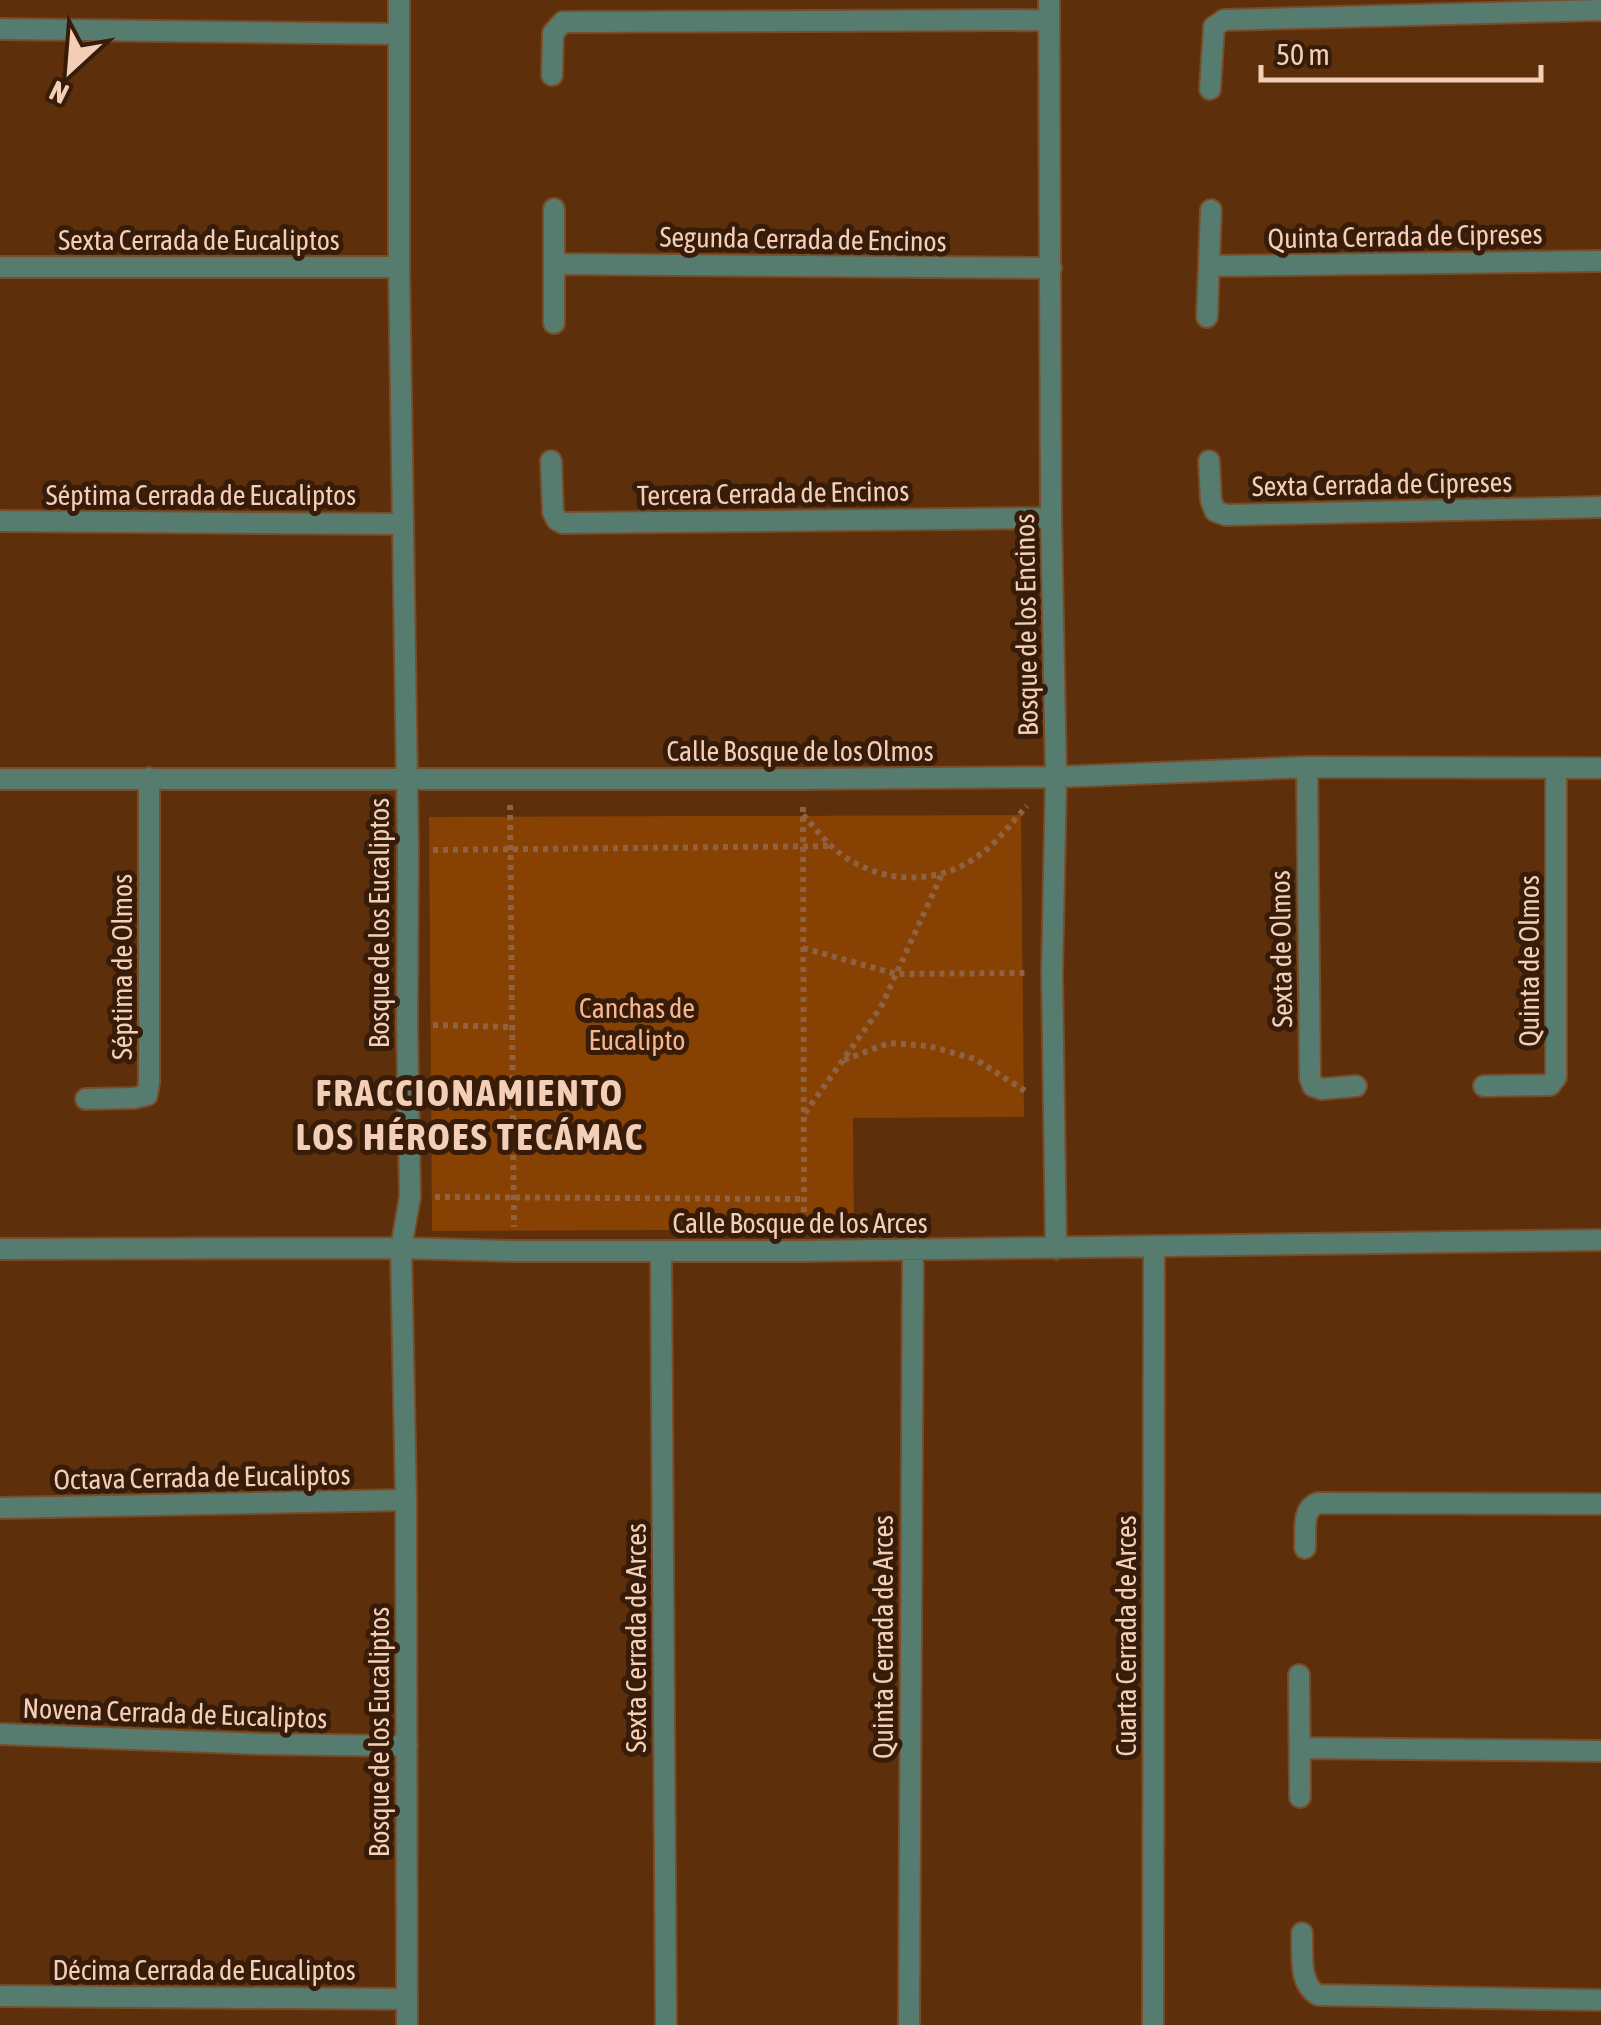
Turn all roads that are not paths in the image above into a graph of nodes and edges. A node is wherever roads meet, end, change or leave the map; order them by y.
1 (398, 0) edge
2 (1048, 10) edge
3 (1601, 10) edge
4 (0, 29) edge
5 (399, 34) junction
6 (552, 75) dead end
7 (1210, 89) dead end
8 (554, 209) dead end
9 (1210, 210) dead end
10 (1601, 261) edge
11 (554, 264) junction
12 (1209, 266) junction
13 (0, 267) edge
14 (398, 267) junction
15 (1051, 268) junction
16 (1208, 317) dead end
17 (554, 323) dead end
18 (552, 461) dead end
19 (1209, 461) dead end
20 (1601, 508) edge
21 (1051, 518) junction
22 (0, 521) edge
23 (402, 524) junction
24 (1306, 768) junction
25 (1556, 768) junction
26 (1601, 768) edge
27 (406, 777) junction
28 (1056, 777) junction
29 (149, 778) junction
30 (0, 779) edge
31 (1356, 1086) dead end
32 (1484, 1086) dead end
33 (86, 1099) dead end
34 (1601, 1240) edge
35 (1154, 1246) junction
36 (401, 1248) junction
37 (0, 1249) edge
38 (1056, 1249) junction
39 (914, 1250) junction
40 (661, 1252) junction
41 (406, 1500) junction
42 (1601, 1504) edge
43 (0, 1508) edge
44 (1305, 1548) dead end
45 (1300, 1675) dead end
46 (0, 1734) edge
47 (407, 1746) junction
48 (1300, 1748) junction
49 (1601, 1751) edge
50 (1300, 1797) dead end
51 (1302, 1933) dead end
52 (0, 1996) edge
53 (408, 1999) junction
54 (1601, 2000) edge
55 (407, 2025) edge
56 (666, 2025) edge
57 (909, 2025) edge
58 (1153, 2025) edge

1 - 5 street, Bosque de los Eucaliptos
2 - 6 street
2 - 15 street, Bosque de los Encinos
3 - 7 street
4 - 5 street
5 - 14 street, Bosque de los Eucaliptos
8 - 11 street
9 - 12 street
10 - 12 street, Quinta Cerrada de Cipreses
11 - 15 street, Segunda Cerrada de Encinos
11 - 17 street
12 - 16 street
13 - 14 street, Sexta Cerrada de Eucaliptos
14 - 23 street, Bosque de los Eucaliptos
15 - 21 street, Bosque de los Encinos
18 - 21 street, Tercera Cerrada de Encinos
19 - 20 street, Sexta Cerrada de Cipreses
21 - 28 street, Bosque de los Encinos
22 - 23 street, Séptima Cerrada de Eucaliptos
23 - 27 street, Bosque de los Eucaliptos
24 - 25 street, Calle Bosque de los Olmos
24 - 28 street, Calle Bosque de los Olmos
24 - 31 street, Sexta de Olmos
25 - 26 street, Calle Bosque de los Olmos
25 - 32 street, Quinta de Olmos
27 - 28 street, Calle Bosque de los Olmos
27 - 29 street, Calle Bosque de los Olmos
27 - 36 street, Bosque de los Eucaliptos
28 - 38 street, Bosque de los Encinos
29 - 30 street, Calle Bosque de los Olmos
29 - 33 street, Séptima de Olmos
34 - 35 street, Calle Bosque de los Arces
35 - 38 street, Calle Bosque de los Arces
35 - 58 street, Cuarta Cerrada de Arces
36 - 37 street, Calle Bosque de los Arces
36 - 40 street, Calle Bosque de los Arces
36 - 41 street, Bosque de los Eucaliptos
38 - 39 street, Calle Bosque de los Arces
39 - 40 street, Calle Bosque de los Arces
39 - 57 street, Quinta Cerrada de Arces
40 - 56 street, Sexta Cerrada de Arces
41 - 43 street, Octava Cerrada de Eucaliptos
41 - 47 street, Bosque de los Eucaliptos
42 - 44 street
45 - 48 street
46 - 47 street, Novena Cerrada de Eucaliptos
47 - 53 street, Bosque de los Eucaliptos
48 - 49 street
48 - 50 street
51 - 54 street
52 - 53 street, Décima Cerrada de Eucaliptos
53 - 55 street, Bosque de los Eucaliptos

